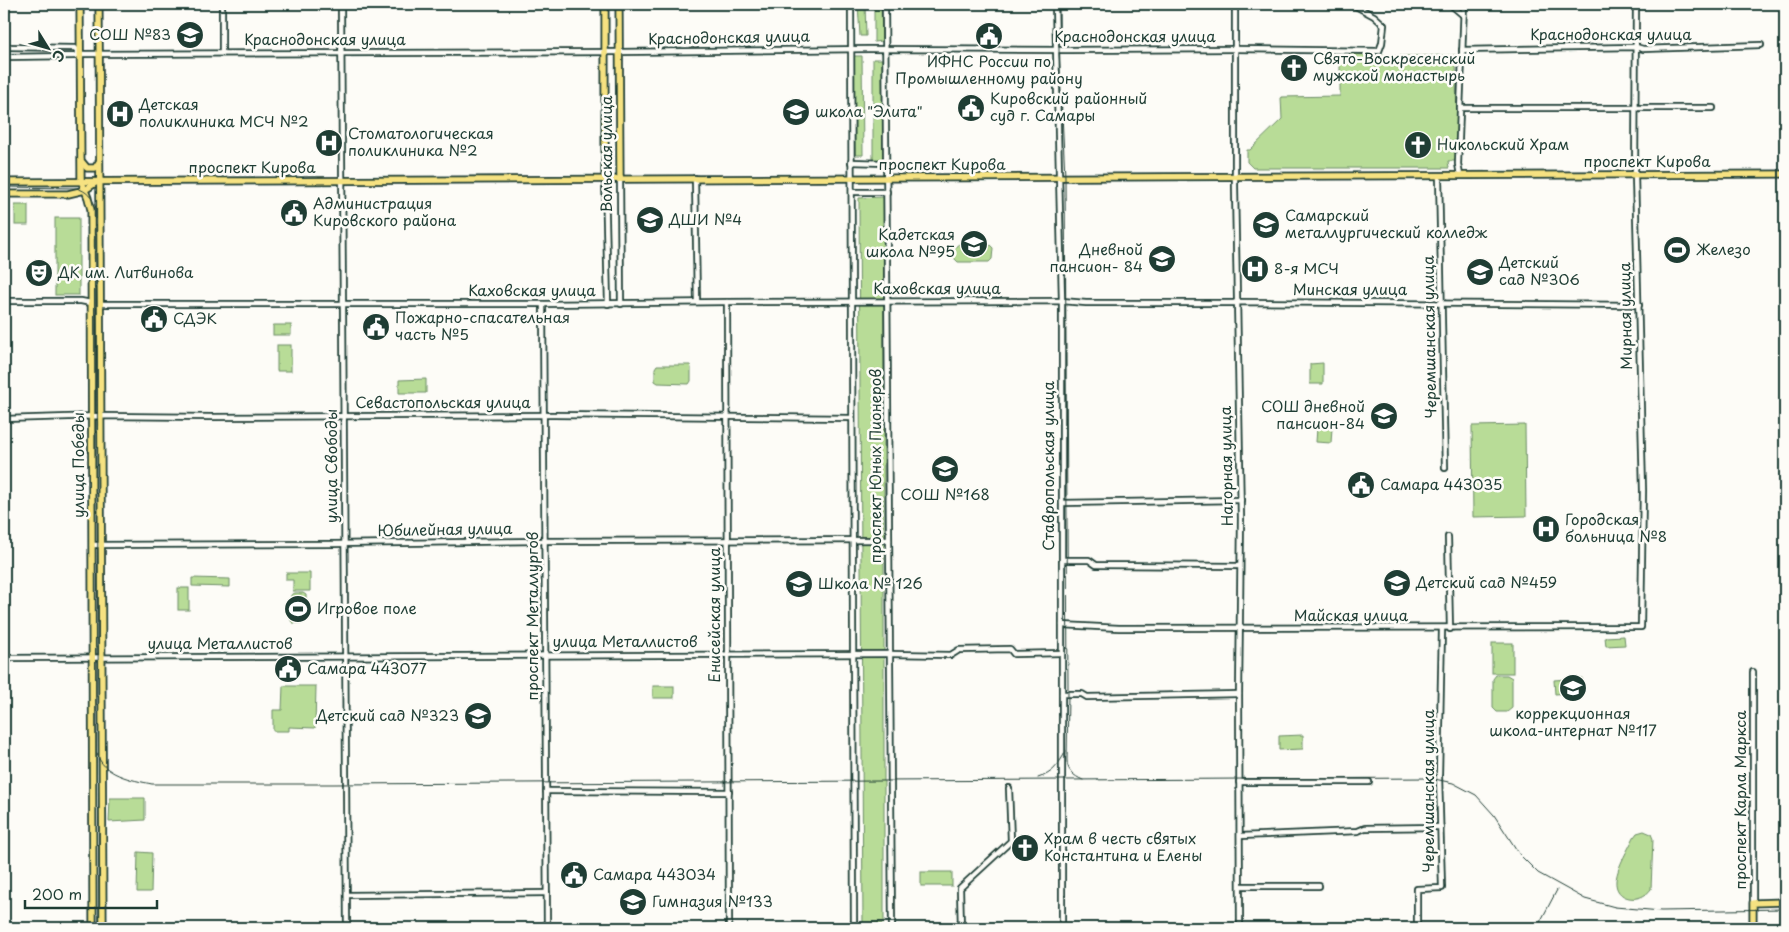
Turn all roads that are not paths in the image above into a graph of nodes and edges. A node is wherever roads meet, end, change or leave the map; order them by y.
1 (80, 4) edge
2 (99, 4) edge
3 (222, 4) edge
4 (341, 4) edge
5 (605, 4) edge
6 (619, 4) edge
7 (851, 4) edge
8 (885, 4) edge
9 (1055, 4) edge
10 (1235, 4) edge
11 (1352, 4) edge
12 (1450, 4) edge
13 (1464, 4) edge
14 (1636, 4) edge
15 (1463, 15) junction
16 (1761, 46) dead end
17 (4, 47) edge
18 (1636, 47) junction
19 (851, 49) junction
20 (1235, 49) junction
21 (886, 50) junction
22 (1055, 50) junction
23 (1462, 50) junction
24 (222, 52) junction
25 (605, 52) junction
26 (619, 52) junction
27 (342, 53) junction
28 (80, 54) junction
29 (100, 54) junction
30 (4, 57) edge
31 (1460, 108) junction
32 (1713, 108) dead end
33 (1636, 109) junction
34 (81, 160) junction
35 (100, 160) junction
36 (852, 162) junction
37 (886, 163) junction
38 (1785, 174) edge
39 (1635, 175) junction
40 (1236, 176) junction
41 (1439, 176) junction
42 (1460, 176) junction
43 (1058, 177) junction
44 (695, 178) junction
45 (852, 178) junction
46 (886, 178) junction
47 (606, 179) junction
48 (620, 179) junction
49 (81, 180) junction
50 (100, 180) junction
51 (343, 180) junction
52 (4, 182) edge
53 (85, 190) junction
54 (852, 192) junction
55 (886, 192) junction
56 (4, 194) edge
57 (4, 301) edge
58 (1062, 301) junction
59 (696, 302) junction
60 (727, 302) junction
61 (852, 302) junction
62 (887, 302) junction
63 (1238, 302) junction
64 (91, 303) junction
65 (1442, 303) junction
66 (100, 304) junction
67 (544, 304) junction
68 (608, 304) junction
69 (621, 304) junction
70 (344, 305) junction
71 (1639, 305) junction
72 (544, 415) junction
73 (727, 415) junction
74 (101, 416) junction
75 (344, 416) junction
76 (92, 417) junction
77 (852, 418) junction
78 (4, 419) edge
79 (1445, 468) dead end
80 (1241, 500) junction
81 (1062, 503) junction
82 (1448, 537) dead end
83 (889, 540) junction
84 (545, 541) junction
85 (728, 541) junction
86 (853, 541) junction
87 (101, 544) junction
88 (345, 544) junction
89 (92, 545) junction
90 (1062, 560) junction
91 (1240, 566) junction
92 (1062, 625) junction
93 (1641, 627) joint
94 (1450, 628) junction
95 (1240, 629) junction
96 (1442, 629) junction
97 (1062, 653) junction
98 (728, 654) junction
99 (853, 654) junction
100 (890, 654) junction
101 (546, 655) junction
102 (346, 656) junction
103 (93, 657) junction
104 (102, 657) junction
105 (4, 658) edge
106 (1753, 672) dead end
107 (1062, 694) junction
108 (1239, 694) junction
109 (1239, 782) junction
110 (1369, 782) dead end
111 (1009, 788) dead end
112 (546, 791) junction
113 (729, 792) junction
114 (1441, 827) junction
115 (1240, 836) junction
116 (1241, 886) junction
117 (1319, 886) dead end
118 (546, 893) junction
119 (347, 895) junction
120 (1785, 902) edge
121 (1753, 903) junction
122 (93, 928) edge
123 (103, 928) edge
124 (347, 928) edge
125 (547, 928) edge
126 (729, 928) edge
127 (854, 928) edge
128 (892, 928) edge
129 (960, 928) edge
130 (1062, 928) edge
131 (1240, 928) edge
132 (1417, 928) edge
133 (1753, 928) edge

1 - 28 main road, улица Победы
2 - 29 main road, улица Победы
3 - 24 street
4 - 27 street, улица Свободы
5 - 25 main road, Вольская улица
6 - 26 main road, Вольская улица
7 - 19 street, проспект Юных Пионеров
8 - 21 street, проспект Юных Пионеров
9 - 22 street, Ставропольская улица
10 - 20 street, Нагорная улица
11 - 20 street, Краснодонская улица
12 - 15 street
13 - 15 street
14 - 18 street, Мирная улица
15 - 23 street
16 - 18 street, Краснодонская улица
17 - 28 street, Краснодонская улица
18 - 23 street, Краснодонская улица
18 - 33 street, Мирная улица
19 - 21 street, Краснодонская улица
19 - 26 street, Краснодонская улица
19 - 36 street, проспект Юных Пионеров
20 - 22 street, Краснодонская улица
20 - 40 street, Нагорная улица
21 - 22 street, Краснодонская улица
21 - 37 street, проспект Юных Пионеров
22 - 43 street, Ставропольская улица
23 - 31 street
24 - 27 street, Краснодонская улица
24 - 29 street, Краснодонская улица
25 - 26 street, Краснодонская улица
25 - 27 street, Краснодонская улица
25 - 47 main road, Вольская улица
26 - 48 main road, Вольская улица
27 - 51 street, улица Свободы
28 - 29 street, Краснодонская улица
28 - 30 street, Краснодонская улица
28 - 34 main road, улица Победы
29 - 35 main road, улица Победы
31 - 33 street
31 - 42 street
32 - 33 street
33 - 39 street, Мирная улица
34 - 35 main road
34 - 49 main road, улица Победы
35 - 50 main road, улица Победы
36 - 37 street
36 - 45 street, проспект Юных Пионеров
37 - 46 street, проспект Юных Пионеров
38 - 39 main road, проспект Кирова
39 - 42 main road, проспект Кирова
39 - 71 street, Мирная улица
40 - 41 main road, проспект Кирова
40 - 43 main road, проспект Кирова
40 - 63 street, Нагорная улица
41 - 42 main road, проспект Кирова
41 - 65 street, Черемшанская улица
43 - 46 main road, проспект Кирова
43 - 58 street, Ставропольская улица
44 - 45 main road, проспект Кирова
44 - 48 main road, проспект Кирова
44 - 59 street
45 - 46 main road, проспект Кирова
45 - 54 street, проспект Юных Пионеров
46 - 55 street, проспект Юных Пионеров
47 - 48 main road, проспект Кирова
47 - 51 main road, проспект Кирова
47 - 68 street, Вольская улица
48 - 69 street, Вольская улица
49 - 50 main road, проспект Кирова
49 - 52 main road, проспект Кирова
49 - 53 main road, улица Победы
50 - 51 main road, проспект Кирова
50 - 53 main road
50 - 66 main road, улица Победы
51 - 70 street, улица Свободы
53 - 56 main road
53 - 64 main road, улица Победы
54 - 55 street
54 - 61 street, проспект Юных Пионеров
55 - 62 street, проспект Юных Пионеров
57 - 64 street, Каховская улица
58 - 62 street, Каховская улица
58 - 63 street, Минская улица
58 - 81 street, Ставропольская улица
59 - 60 street, Каховская улица
59 - 69 street, Каховская улица
60 - 61 street, Каховская улица
60 - 73 street, Енисейская улица
61 - 62 street, Каховская улица
61 - 77 street, проспект Юных Пионеров
62 - 83 street, проспект Юных Пионеров
63 - 65 street, Минская улица
63 - 80 street, Нагорная улица
64 - 66 main road, Каховская улица
64 - 76 main road, улица Победы
65 - 71 street, Минская улица
65 - 79 street, Черемшанская улица
66 - 70 street, Каховская улица
66 - 74 main road, улица Победы
67 - 68 street, Каховская улица
67 - 70 street, Каховская улица
67 - 72 street, проспект Металлургов
68 - 69 street, Каховская улица
70 - 75 street, улица Свободы
71 - 93 street, Мирная улица
72 - 73 street, Севастопольская улица
72 - 75 street, Севастопольская улица
72 - 84 street, проспект Металлургов
73 - 77 street, Севастопольская улица
73 - 85 street, Енисейская улица
74 - 75 street, Севастопольская улица
74 - 76 street, Севастопольская улица
74 - 87 main road, улица Победы
75 - 88 street, улица Свободы
76 - 78 street, Севастопольская улица
76 - 89 main road, улица Победы
77 - 86 street, проспект Юных Пионеров
80 - 81 street
80 - 91 street, Нагорная улица
81 - 90 street, Ставропольская улица
82 - 94 street
83 - 86 street, Юбилейная улица
83 - 100 street, проспект Юных Пионеров
84 - 85 street, Юбилейная улица
84 - 88 street, Юбилейная улица
84 - 101 street, проспект Металлургов
85 - 86 street, Юбилейная улица
85 - 98 street, Енисейская улица
86 - 99 street, проспект Юных Пионеров
87 - 88 street, Юбилейная улица
87 - 89 street, Юбилейная улица
87 - 104 main road, улица Победы
88 - 102 street, улица Свободы
89 - 103 main road, улица Победы
90 - 91 street
90 - 92 street, Ставропольская улица
91 - 95 street, Нагорная улица
92 - 95 street, Майская улица
92 - 97 street, Ставропольская улица
93 - 94 street, Майская улица
94 - 96 street, Майская улица
95 - 96 street, Майская улица
95 - 108 street, Нагорная улица
96 - 114 street, Черемшанская улица
97 - 100 street, улица Металлистов
97 - 107 street, Ставропольская улица
98 - 99 street, улица Металлистов
98 - 101 street, улица Металлистов
98 - 113 street, Енисейская улица
99 - 100 street, улица Металлистов
99 - 127 street, проспект Юных Пионеров
100 - 128 street, проспект Юных Пионеров
101 - 102 street, улица Металлистов
101 - 112 street, проспект Металлургов
102 - 104 street, улица Металлистов
102 - 119 street, улица Свободы
103 - 104 street, улица Металлистов
103 - 105 street, улица Металлистов
103 - 122 main road, улица Победы
104 - 123 main road, улица Победы
106 - 121 street, проспект Карла Маркса
107 - 108 street
107 - 130 street, Ставропольская улица
108 - 109 street, Нагорная улица
109 - 110 street
109 - 115 street, Нагорная улица
111 - 129 street
112 - 113 street
112 - 118 street, проспект Металлургов
113 - 126 street, Енисейская улица
114 - 115 street
114 - 132 street, Черемшанская улица
115 - 116 street, Нагорная улица
116 - 117 street
116 - 131 street, Нагорная улица
118 - 119 street
118 - 125 street, проспект Металлургов
119 - 124 street, улица Свободы
120 - 121 main road
121 - 133 main road, проспект Карла Маркса

